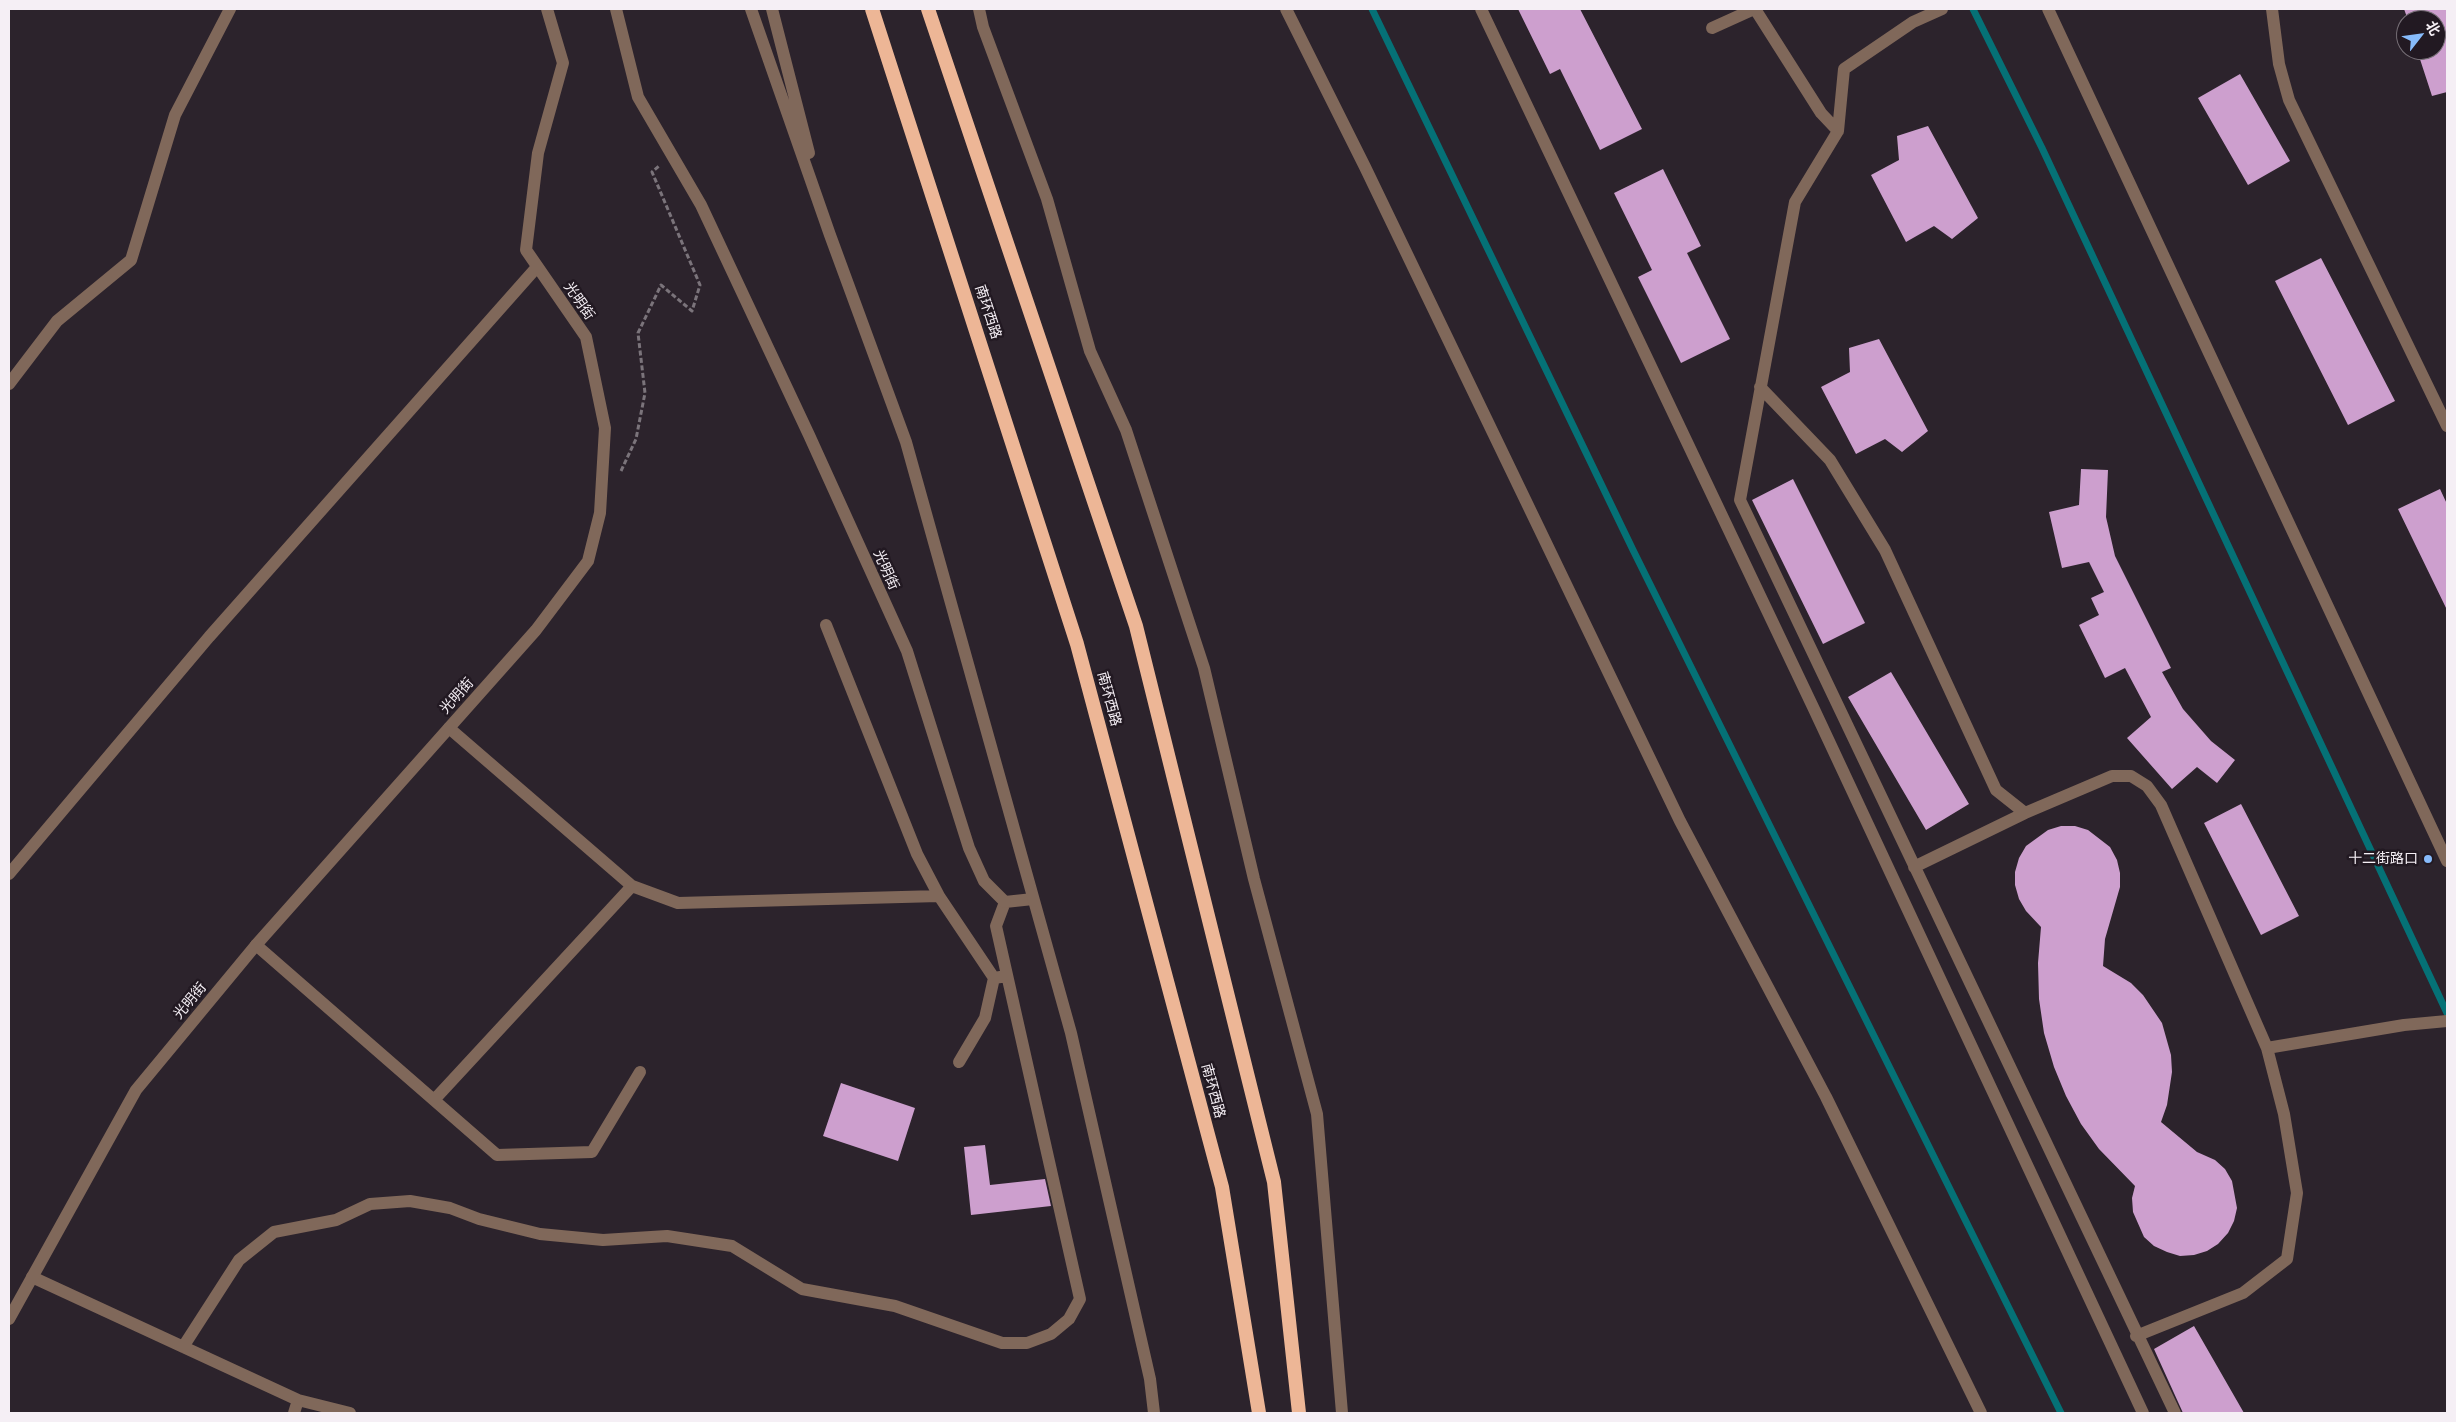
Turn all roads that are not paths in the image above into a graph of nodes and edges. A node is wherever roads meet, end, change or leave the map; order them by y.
1 (230, 9) edge
2 (547, 9) edge
3 (616, 9) edge
4 (751, 9) edge
5 (772, 9) edge
6 (872, 9) edge
7 (928, 9) edge
8 (979, 9) edge
9 (1286, 9) edge
10 (1481, 9) edge
11 (1755, 9) edge
12 (1942, 9) edge
13 (2048, 9) edge
14 (2272, 9) edge
15 (1712, 28) dead end
16 (1838, 131) junction
17 (830, 235) junction
18 (537, 267) junction
19 (9, 384) edge
20 (1760, 387) junction
21 (2447, 426) edge
22 (826, 625) dead end
23 (448, 728) junction
24 (2025, 813) junction
25 (2447, 861) edge
26 (1914, 867) junction
27 (9, 874) edge
28 (632, 886) junction
29 (939, 896) junction
30 (1033, 899) junction
31 (1005, 902) junction
32 (256, 945) junction
33 (1007, 976) junction
34 (994, 978) junction
35 (2447, 1021) edge
36 (2266, 1048) junction
37 (959, 1062) dead end
38 (640, 1072) dead end
39 (434, 1100) junction
40 (32, 1277) junction
41 (9, 1318) edge
42 (2136, 1336) junction
43 (183, 1347) junction
44 (298, 1400) junction
45 (294, 1413) edge
46 (350, 1413) edge
47 (1154, 1413) edge
48 (1259, 1413) edge
49 (1299, 1413) edge
50 (1342, 1413) edge
51 (1981, 1413) edge
52 (2143, 1413) edge
53 (2175, 1413) edge

1 - 19 street
2 - 18 street, 光明街
3 - 31 street, 光明街
4 - 17 street
5 - 17 street
6 - 48 highway, 南环西路
7 - 49 highway
8 - 50 street
9 - 51 street
10 - 52 street
11 - 15 street
11 - 16 street
12 - 16 street
13 - 25 street
14 - 21 street
16 - 20 street
17 - 30 street
18 - 23 street, 光明街
18 - 27 street
20 - 24 street
20 - 26 street
22 - 29 street
23 - 28 street
23 - 32 street, 光明街
24 - 26 street
24 - 36 street
26 - 42 street
28 - 29 street
28 - 39 street
29 - 34 street
30 - 31 street
30 - 47 street
31 - 33 street
32 - 39 street
32 - 40 street, 光明街
33 - 34 street
33 - 43 street
34 - 37 street
35 - 36 street
36 - 42 street
38 - 39 street
40 - 41 street, 光明街
40 - 43 street
42 - 53 street
43 - 44 street
44 - 45 street
44 - 46 street

